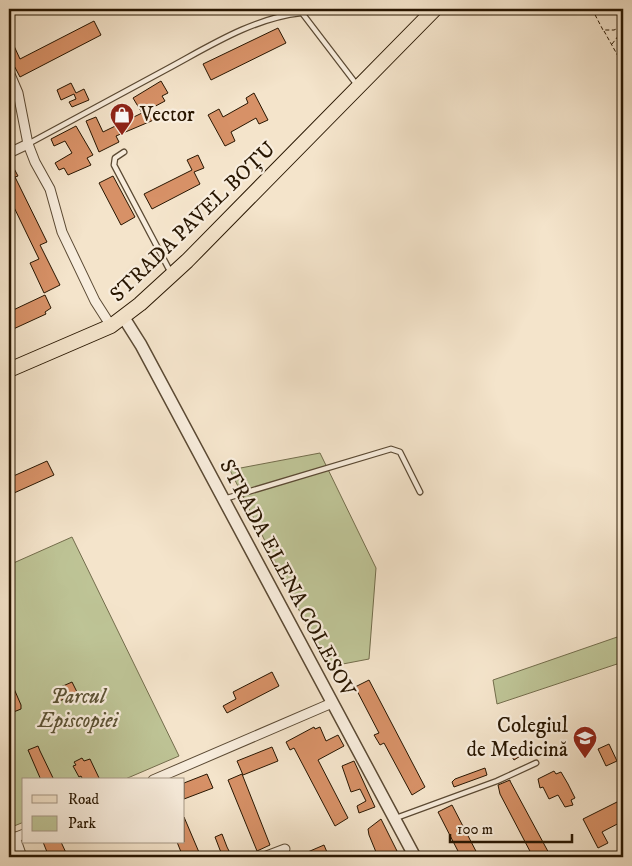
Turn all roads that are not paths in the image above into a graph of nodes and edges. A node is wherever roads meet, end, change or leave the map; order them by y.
1 (435, 9) edge
2 (300, 11) edge
3 (9, 72) edge
4 (359, 87) junction
5 (28, 144) junction
6 (9, 152) edge
7 (124, 152) dead end
8 (172, 275) junction
9 (124, 318) junction
10 (111, 326) junction
11 (9, 370) edge
12 (420, 492) dead end
13 (224, 499) junction
14 (332, 703) junction
15 (536, 763) dead end
16 (158, 778) edge
17 (394, 818) junction
18 (12, 839) edge
19 (285, 849) dead end
20 (22, 857) edge
21 (264, 857) edge
22 (415, 857) edge

1 - 4 main road, STRADA PAVEL BOȚU
2 - 4 lane
2 - 5 lane
3 - 5 street
4 - 8 main road, STRADA PAVEL BOȚU
5 - 6 street
5 - 10 street
7 - 8 lane
8 - 9 main road, STRADA PAVEL BOȚU
9 - 10 main road, STRADA PAVEL BOȚU
9 - 13 street, STRADA ELENA COLESOV
10 - 11 main road, STRADA PAVEL BOȚU
12 - 13 lane
13 - 14 street, STRADA ELENA COLESOV
14 - 16 street
14 - 17 street, STRADA ELENA COLESOV
15 - 17 lane
17 - 22 street, STRADA ELENA COLESOV
18 - 20 street
19 - 21 street

